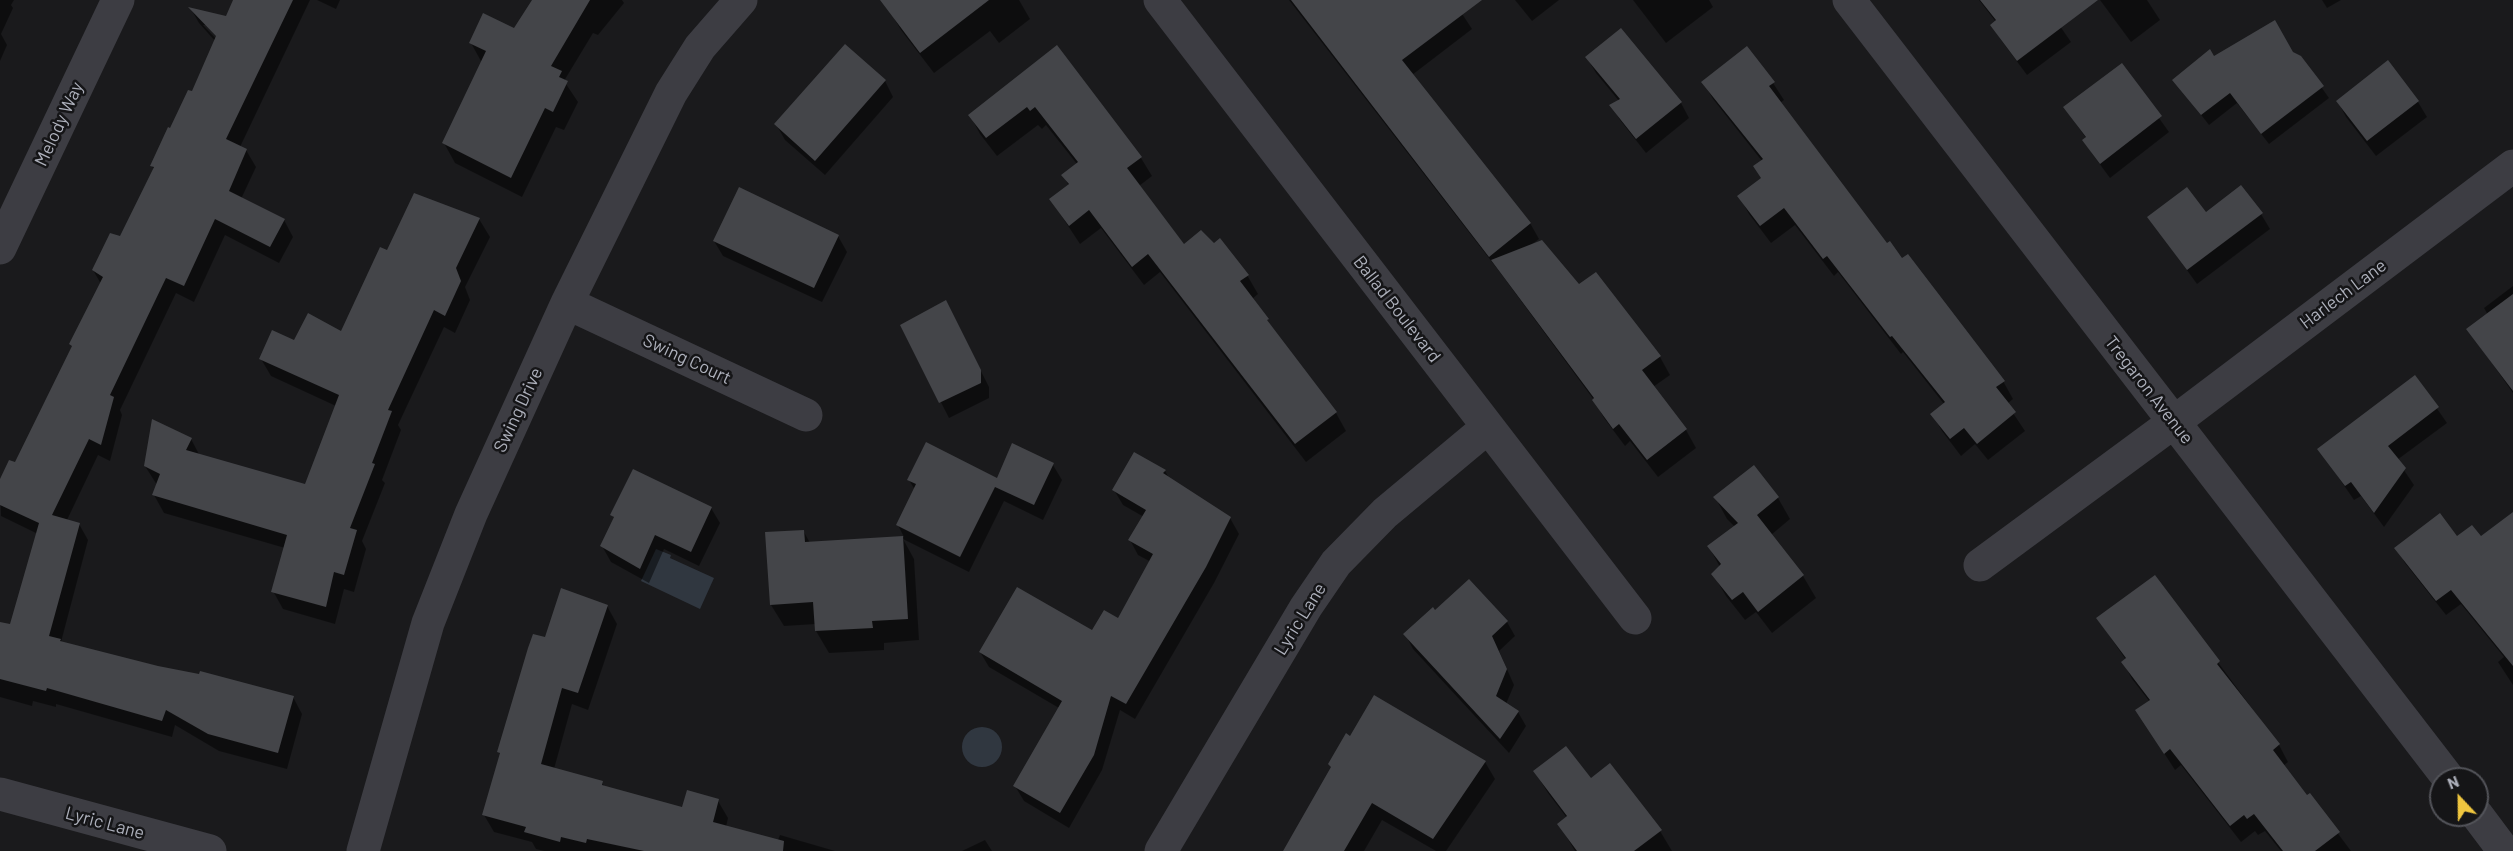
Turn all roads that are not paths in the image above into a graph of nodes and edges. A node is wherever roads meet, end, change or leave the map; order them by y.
1 (118, 0) edge
2 (741, 0) edge
3 (1160, 0) edge
4 (1849, 0) edge
5 (2513, 166) edge
6 (0, 248) edge
7 (567, 303) junction
8 (806, 415) dead end
9 (2174, 422) junction
10 (1488, 427) junction
11 (1980, 565) dead end
12 (1635, 618) dead end
13 (2440, 767) edge
14 (0, 794) edge
15 (2486, 827) edge
16 (210, 851) edge
17 (363, 851) edge
18 (1161, 851) edge
19 (2504, 851) edge

1 - 6 street, Melody Way
2 - 7 street, Swing Drive
3 - 10 street, Ballad Boulevard
4 - 9 street, Tregaron Avenue
5 - 9 street, Harlech Lane
7 - 8 street, Swing Court
7 - 17 street, Swing Drive
9 - 11 street, Harlech Lane
9 - 13 street, Tregaron Avenue
10 - 12 street, Ballad Boulevard
10 - 18 street, Lyric Lane
14 - 16 street, Lyric Lane
15 - 19 street

